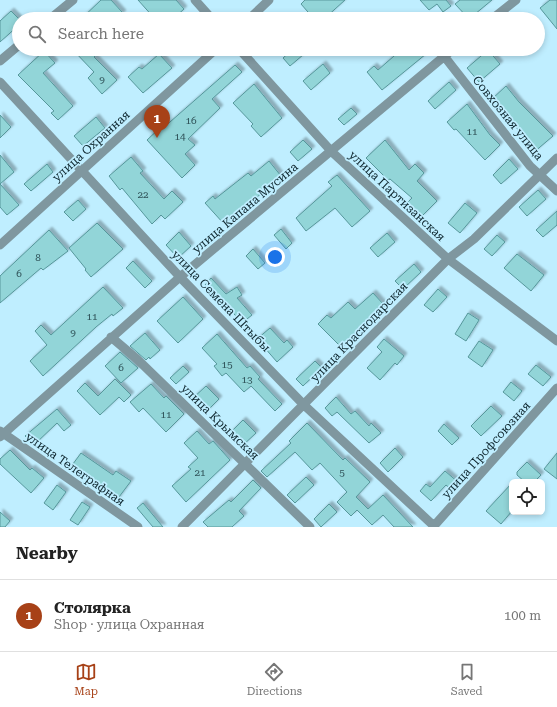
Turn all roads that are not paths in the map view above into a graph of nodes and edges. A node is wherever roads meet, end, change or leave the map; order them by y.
1 (73, 0) edge
2 (195, 0) edge
3 (270, 0) edge
4 (516, 0) edge
5 (58, 12) edge
6 (206, 12) edge
7 (257, 12) edge
8 (501, 12) edge
9 (12, 52) edge
10 (208, 56) edge
11 (245, 56) edge
12 (444, 56) joint
13 (0, 62) edge
14 (0, 82) edge
15 (332, 152) junction
16 (557, 158) edge
17 (82, 171) junction
18 (540, 175) junction
19 (557, 191) edge
20 (0, 244) edge
21 (448, 259) junction
22 (180, 277) junction
23 (111, 337) junction
24 (557, 342) edge
25 (557, 388) edge
26 (304, 405) junction
27 (1, 434) edge
28 (246, 463) junction
29 (434, 526) edge
30 (138, 527) edge
31 (182, 527) edge
32 (310, 527) edge

1 - 5 street
2 - 6 street
3 - 7 street
4 - 8 street
9 - 13 street
10 - 17 street, улица Охранная
11 - 15 street, улица Партизанская
12 - 15 street, улица Капана Мусина
12 - 18 street, Совхозная улица
14 - 17 street, улица Семена Штыбы
15 - 21 street, улица Партизанская
15 - 22 street, улица Капана Мусина
16 - 18 street, улица Краснодарская
17 - 20 street, улица Охранная
17 - 22 street, улица Семена Штыбы
18 - 19 street, Совхозная улица
18 - 21 street, улица Краснодарская
21 - 24 street, улица Партизанская
21 - 26 street, улица Краснодарская
22 - 23 street, улица Капана Мусина
22 - 26 street, улица Семена Штыбы
23 - 27 street, улица Капана Мусина
23 - 28 street, улица Крымская
25 - 29 street, улица Профсоюзная
26 - 28 street, улица Краснодарская
26 - 29 street, улица Семена Штыбы
27 - 30 street, улица Телеграфная
28 - 31 street, улица Краснодарская
28 - 32 street, улица Крымская

